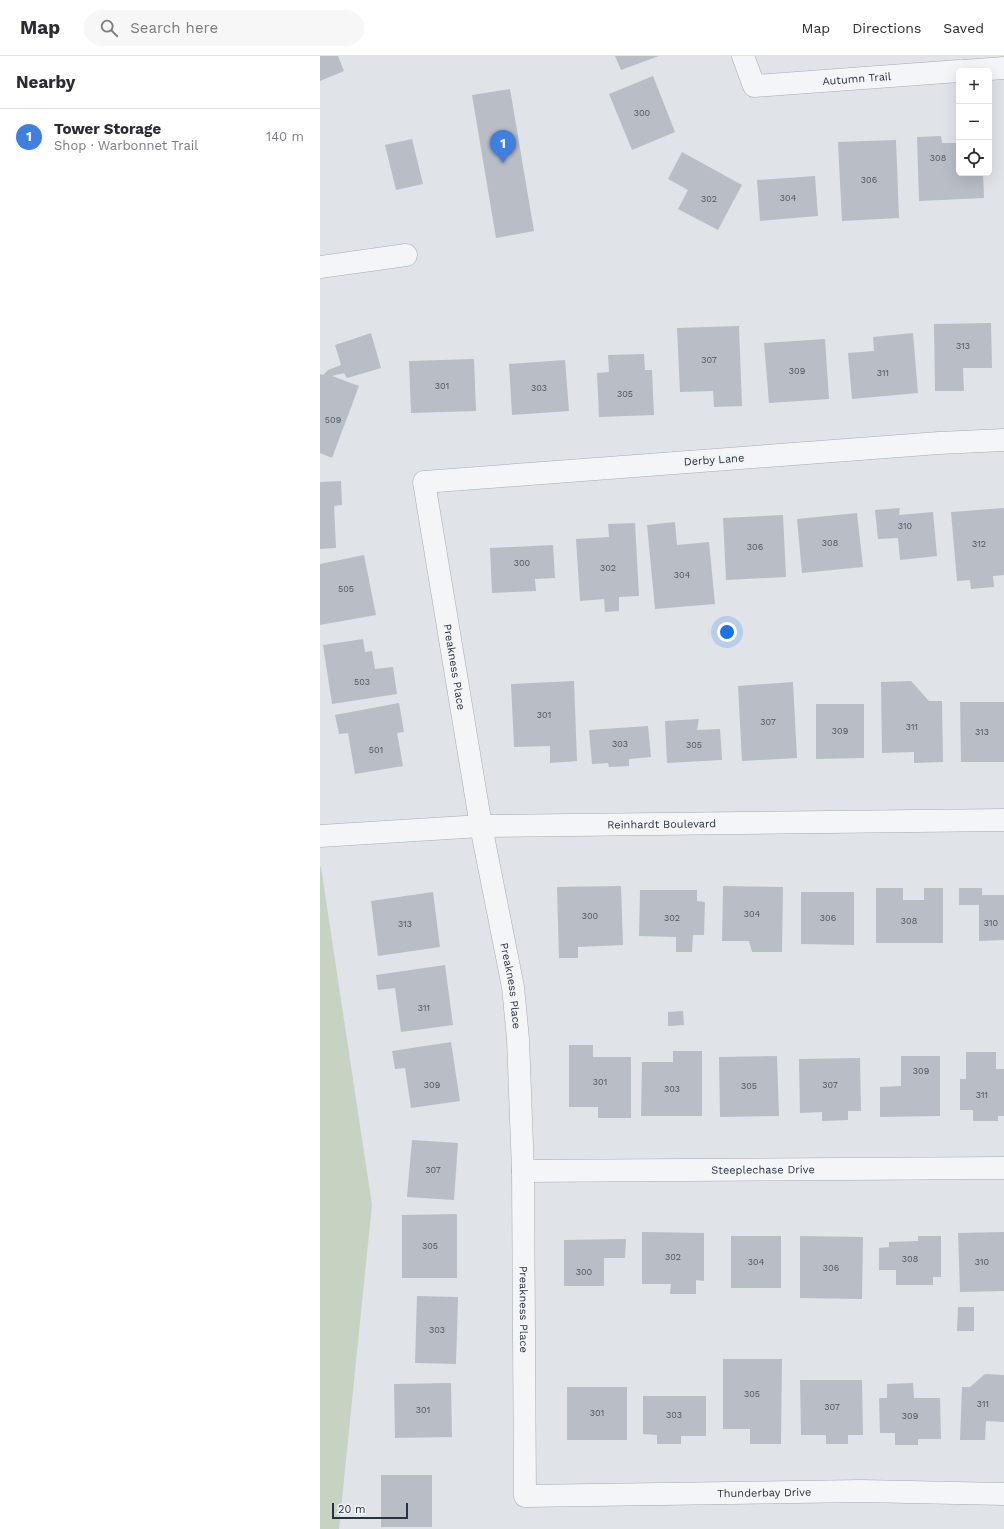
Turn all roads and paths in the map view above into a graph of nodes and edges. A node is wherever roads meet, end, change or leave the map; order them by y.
1 (743, 56) edge
2 (1004, 68) edge
3 (992, 69) edge
4 (956, 71) edge
5 (406, 255) dead end
6 (320, 267) edge
7 (1004, 440) edge
8 (424, 482) joint
9 (1004, 820) edge
10 (481, 826) junction
11 (320, 836) edge
12 (1004, 1168) edge
13 (523, 1171) junction
14 (1004, 1494) edge
15 (525, 1496) joint

1 - 4 street, Autumn Trail
2 - 3 street
5 - 6 street
7 - 8 street, Derby Lane
8 - 10 street, Preakness Place
9 - 10 street, Reinhardt Boulevard
10 - 11 street, Reinhardt Boulevard
10 - 13 street, Preakness Place
12 - 13 street, Steeplechase Drive
13 - 15 street, Preakness Place
14 - 15 street, Thunderbay Drive

